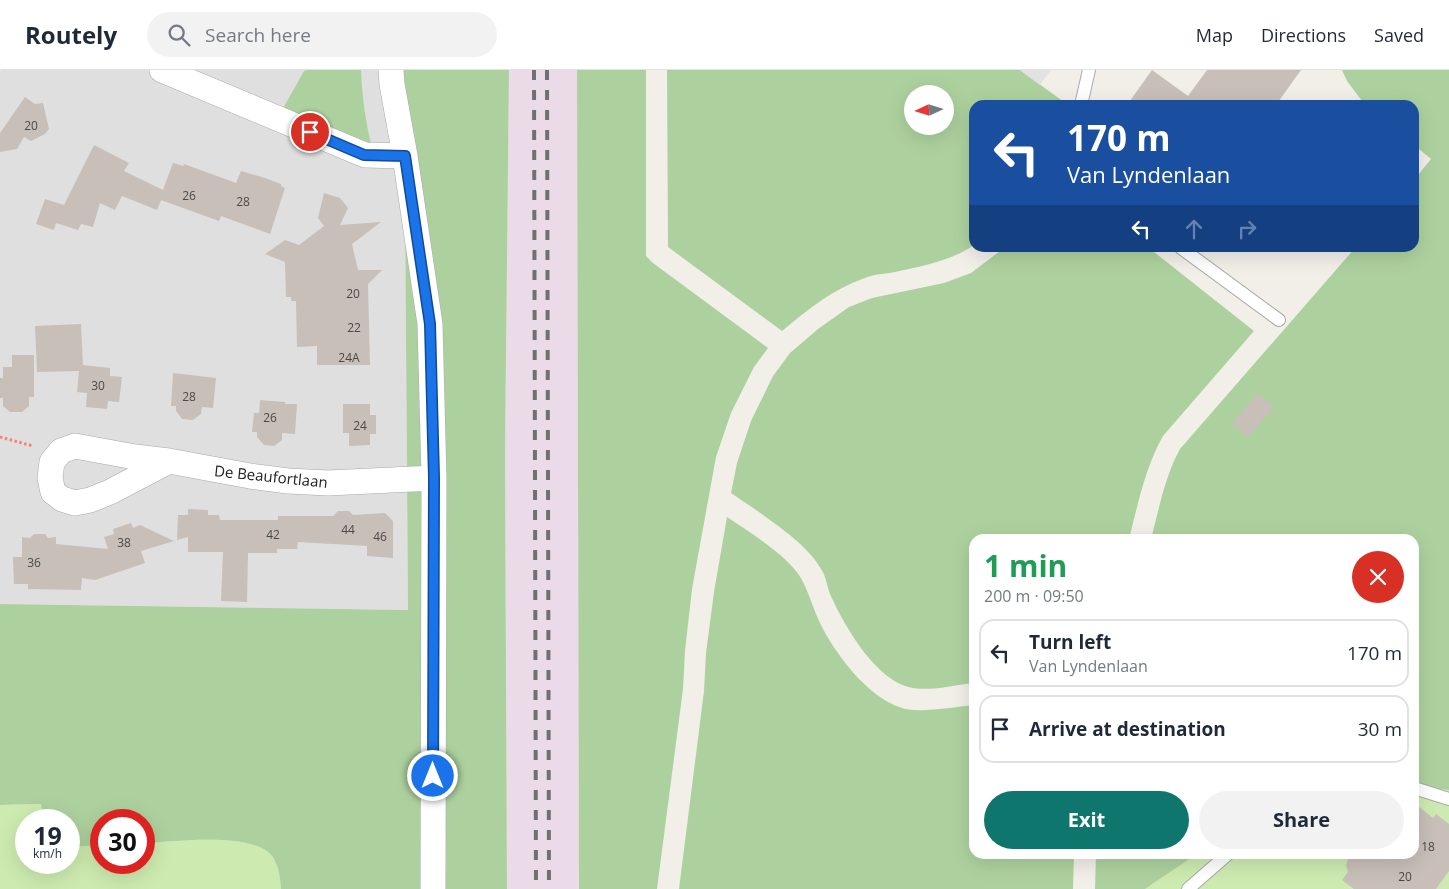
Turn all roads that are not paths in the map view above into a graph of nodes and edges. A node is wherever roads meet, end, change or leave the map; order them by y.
1 (162, 70) edge
2 (391, 70) edge
3 (1087, 71) edge
4 (1082, 100) edge
5 (405, 156) junction
6 (1186, 252) edge
7 (1279, 320) dead end
8 (169, 461) junction
9 (434, 478) junction
10 (1419, 790) edge
11 (1449, 799) edge
12 (1222, 859) edge
13 (433, 889) edge
14 (1188, 889) edge

1 - 5 street
2 - 5 street
3 - 4 lane
5 - 9 street
6 - 7 lane
8 - 8 street, De Beaufortlaan
8 - 9 street, De Beaufortlaan
9 - 13 street
10 - 11 lane
12 - 14 lane

